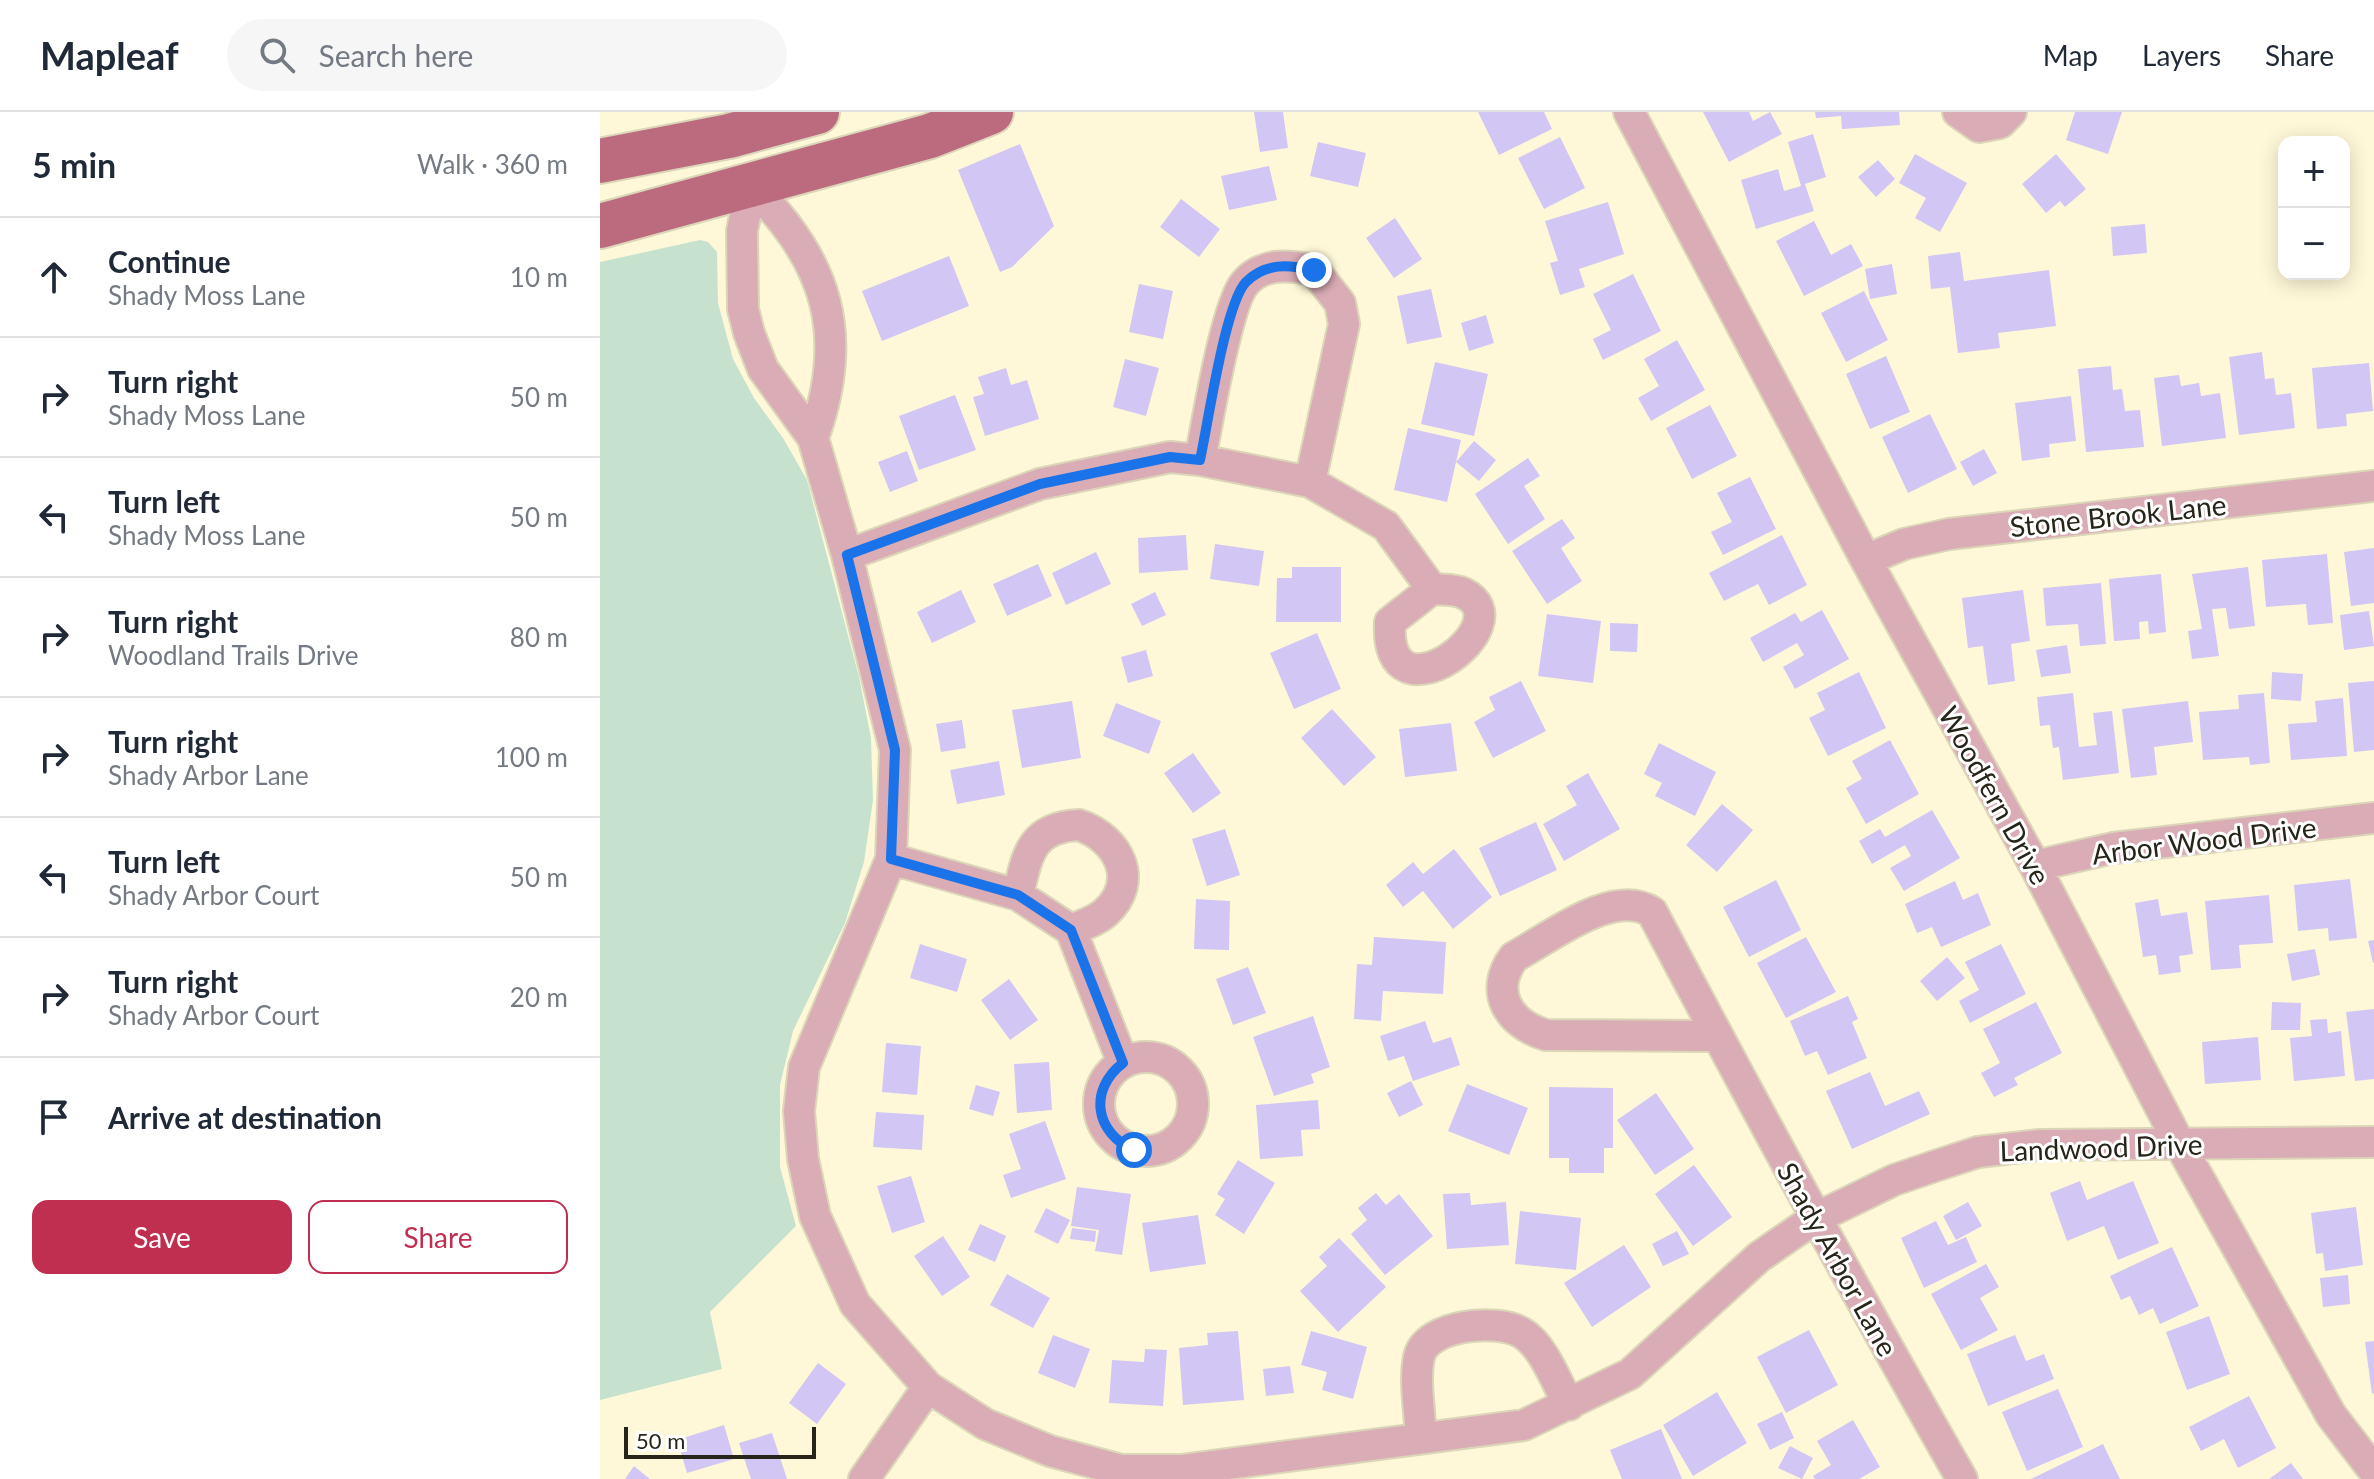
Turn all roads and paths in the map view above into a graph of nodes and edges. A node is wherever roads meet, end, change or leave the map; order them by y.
1 (817, 112) edge
2 (991, 112) edge
3 (1629, 112) edge
4 (1958, 112) edge
5 (2011, 112) edge
6 (729, 136) junction
7 (600, 161) edge
8 (751, 186) junction
9 (600, 226) edge
10 (813, 438) junction
11 (1200, 460) junction
12 (1310, 482) junction
13 (2374, 486) edge
14 (847, 555) junction
15 (1866, 560) junction
16 (1432, 589) dead end
17 (2374, 818) edge
18 (891, 859) junction
19 (2035, 866) junction
20 (1018, 895) junction
21 (1071, 930) junction
22 (1718, 1036) junction
23 (1123, 1063) dead end
24 (2374, 1142) edge
25 (2179, 1143) junction
26 (1814, 1219) junction
27 (928, 1387) junction
28 (1569, 1405) junction
29 (1421, 1438) junction
30 (2374, 1471) edge
31 (864, 1479) edge
32 (1962, 1479) edge

1 - 6 main road
2 - 8 main road
3 - 15 street, Woodfern Drive
4 - 5 street
6 - 7 main road
6 - 8 street
8 - 9 main road
8 - 10 street
8 - 10 street
10 - 14 street
11 - 12 street
11 - 12 street
11 - 14 street
12 - 16 street
13 - 15 street, Stone Brook Lane
14 - 18 street
15 - 19 street, Woodfern Drive
17 - 19 street, Arbor Wood Drive
18 - 20 street
18 - 27 street, Landwood Drive
19 - 25 street, Woodfern Drive
20 - 21 street
20 - 21 street
21 - 23 street
22 - 22 street, Shady Arbor Lane
22 - 26 street, Shady Arbor Lane
24 - 25 street, Landwood Drive
25 - 26 street, Landwood Drive
25 - 30 street, Woodfern Drive
26 - 28 street, Landwood Drive
26 - 32 street, Shady Arbor Lane
27 - 29 street, Landwood Drive
27 - 31 street
28 - 29 street, Landwood Drive
28 - 29 street

